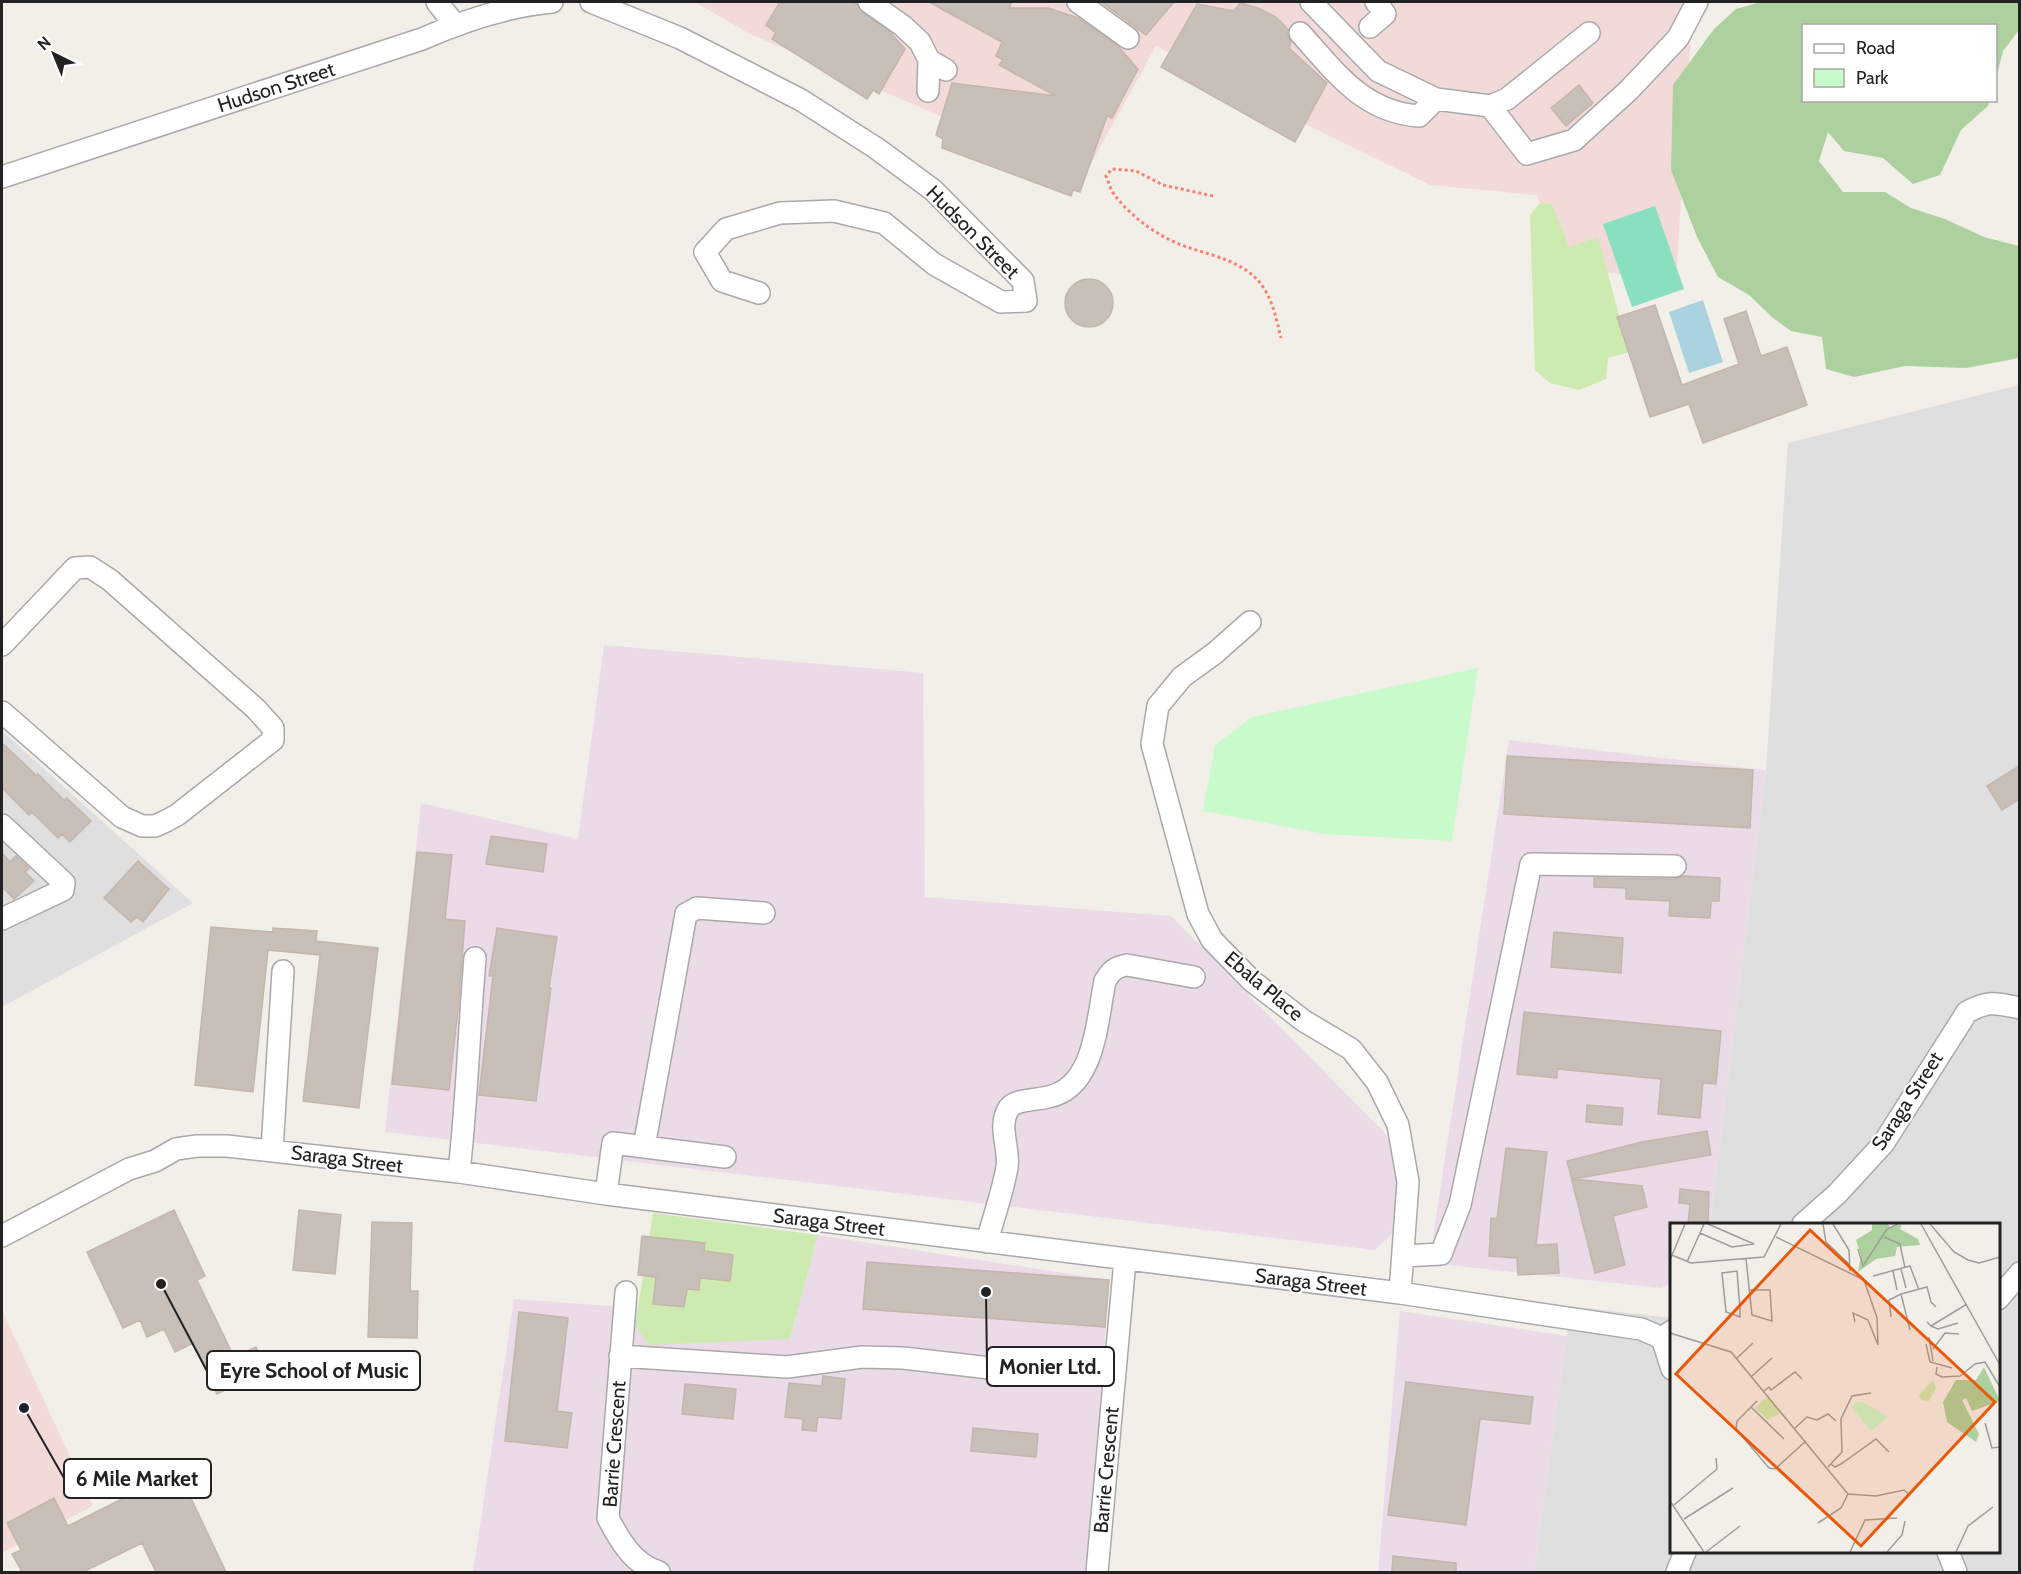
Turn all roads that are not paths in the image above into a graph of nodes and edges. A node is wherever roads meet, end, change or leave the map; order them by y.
1 (436, 2) edge
2 (552, 2) edge
3 (591, 2) edge
4 (869, 2) edge
5 (1078, 2) edge
6 (1311, 2) edge
7 (1376, 2) edge
8 (1697, 2) edge
9 (455, 25) junction
10 (1370, 27) dead end
11 (1300, 33) dead end
12 (1589, 33) dead end
13 (1128, 38) dead end
14 (928, 91) dead end
15 (1436, 99) junction
16 (1490, 106) junction
17 (2, 177) edge
18 (759, 293) dead end
19 (1250, 622) dead end
20 (2, 645) edge
21 (2, 712) edge
22 (2, 825) edge
23 (1675, 866) dead end
24 (764, 913) dead end
25 (2, 919) edge
26 (475, 958) dead end
27 (283, 971) dead end
28 (1194, 977) dead end
29 (2019, 1008) edge
30 (644, 1147) junction
31 (272, 1150) junction
32 (724, 1157) dead end
33 (459, 1172) junction
34 (606, 1194) junction
35 (1804, 1223) edge
36 (2, 1236) edge
37 (987, 1242) junction
38 (1403, 1256) junction
39 (1125, 1260) junction
40 (2019, 1273) edge
41 (626, 1292) dead end
42 (1400, 1293) junction
43 (2000, 1297) edge
44 (1666, 1335) edge
45 (620, 1356) junction
46 (1670, 1362) edge
47 (990, 1368) dead end
48 (1683, 1553) edge
49 (1949, 1553) edge
50 (659, 1572) edge
51 (1097, 1572) edge
52 (1677, 1572) edge
53 (1956, 1572) edge

1 - 9 street
2 - 9 street, Hudson Street
3 - 18 street, Hudson Street
4 - 14 street
5 - 13 street
6 - 15 street
7 - 10 street
8 - 16 street
9 - 17 street, Hudson Street
11 - 15 street
12 - 16 street
15 - 16 street
19 - 38 street, Ebala Place
20 - 21 street
22 - 25 street
23 - 38 street
24 - 30 street
26 - 33 street
27 - 31 street
28 - 37 street
29 - 35 street, Saraga Street
30 - 32 street
30 - 34 street
31 - 33 street, Saraga Street
31 - 36 street, Saraga Street
33 - 34 street, Saraga Street
34 - 37 street, Saraga Street
37 - 39 street, Saraga Street
38 - 42 street, Ebala Place
39 - 42 street, Saraga Street
39 - 51 street, Barrie Crescent
40 - 43 street
41 - 45 street, Barrie Crescent
42 - 44 street, Saraga Street
44 - 46 street
45 - 47 street
45 - 50 street, Barrie Crescent
48 - 52 street
49 - 53 street

